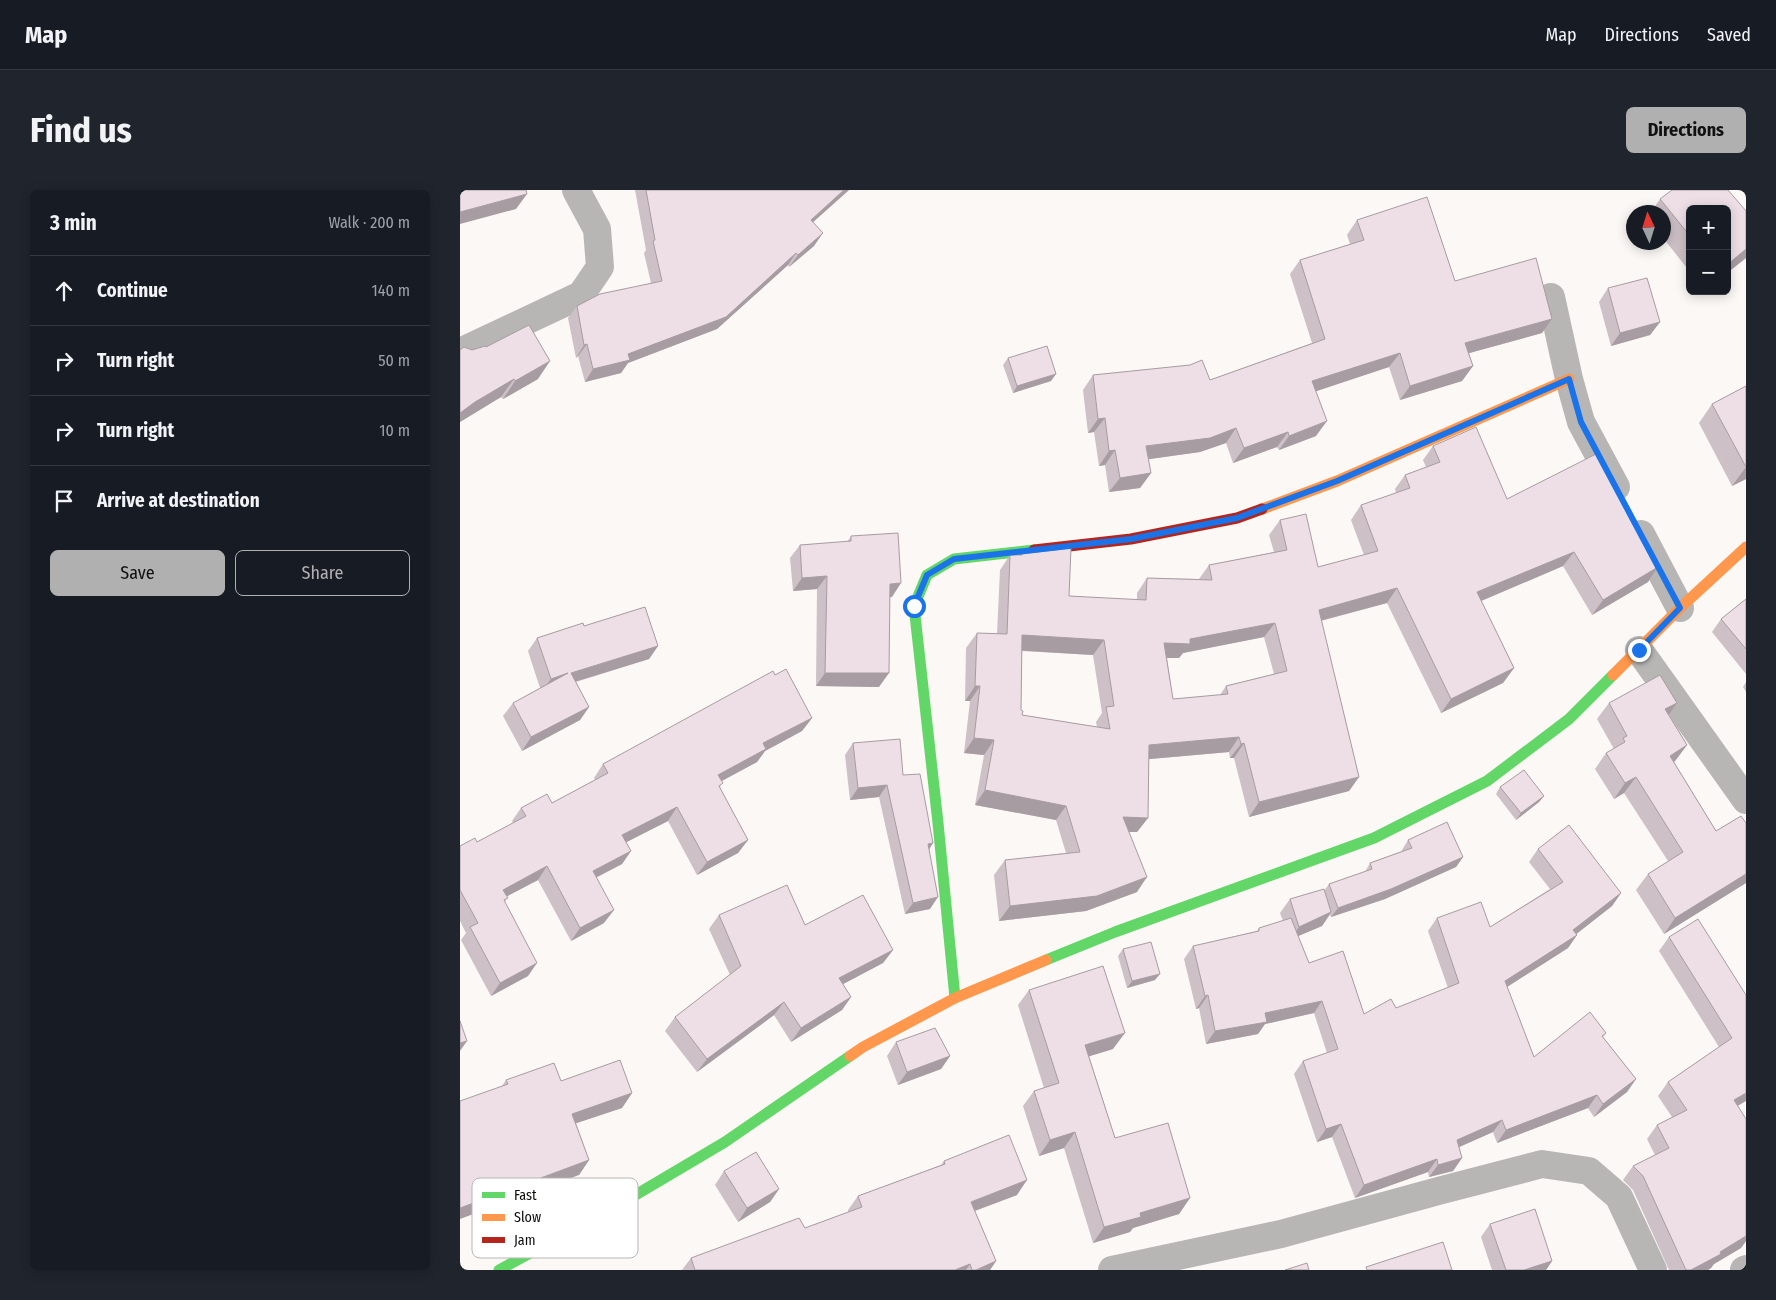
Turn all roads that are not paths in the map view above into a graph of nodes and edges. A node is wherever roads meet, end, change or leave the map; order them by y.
1 (576, 190) edge
2 (1551, 297) dead end
3 (460, 352) edge
4 (1569, 379) junction
5 (1746, 547) edge
6 (1680, 608) junction
7 (1639, 650) junction
8 (1746, 800) edge
9 (954, 998) junction
10 (638, 1194) edge
11 (521, 1258) edge
12 (499, 1270) edge
13 (1112, 1270) edge
14 (1653, 1270) edge

1 - 3 street
2 - 4 street
4 - 6 street
4 - 9 street
5 - 6 street
6 - 7 street
7 - 8 street
7 - 9 street
9 - 10 street
11 - 12 street
13 - 14 street

